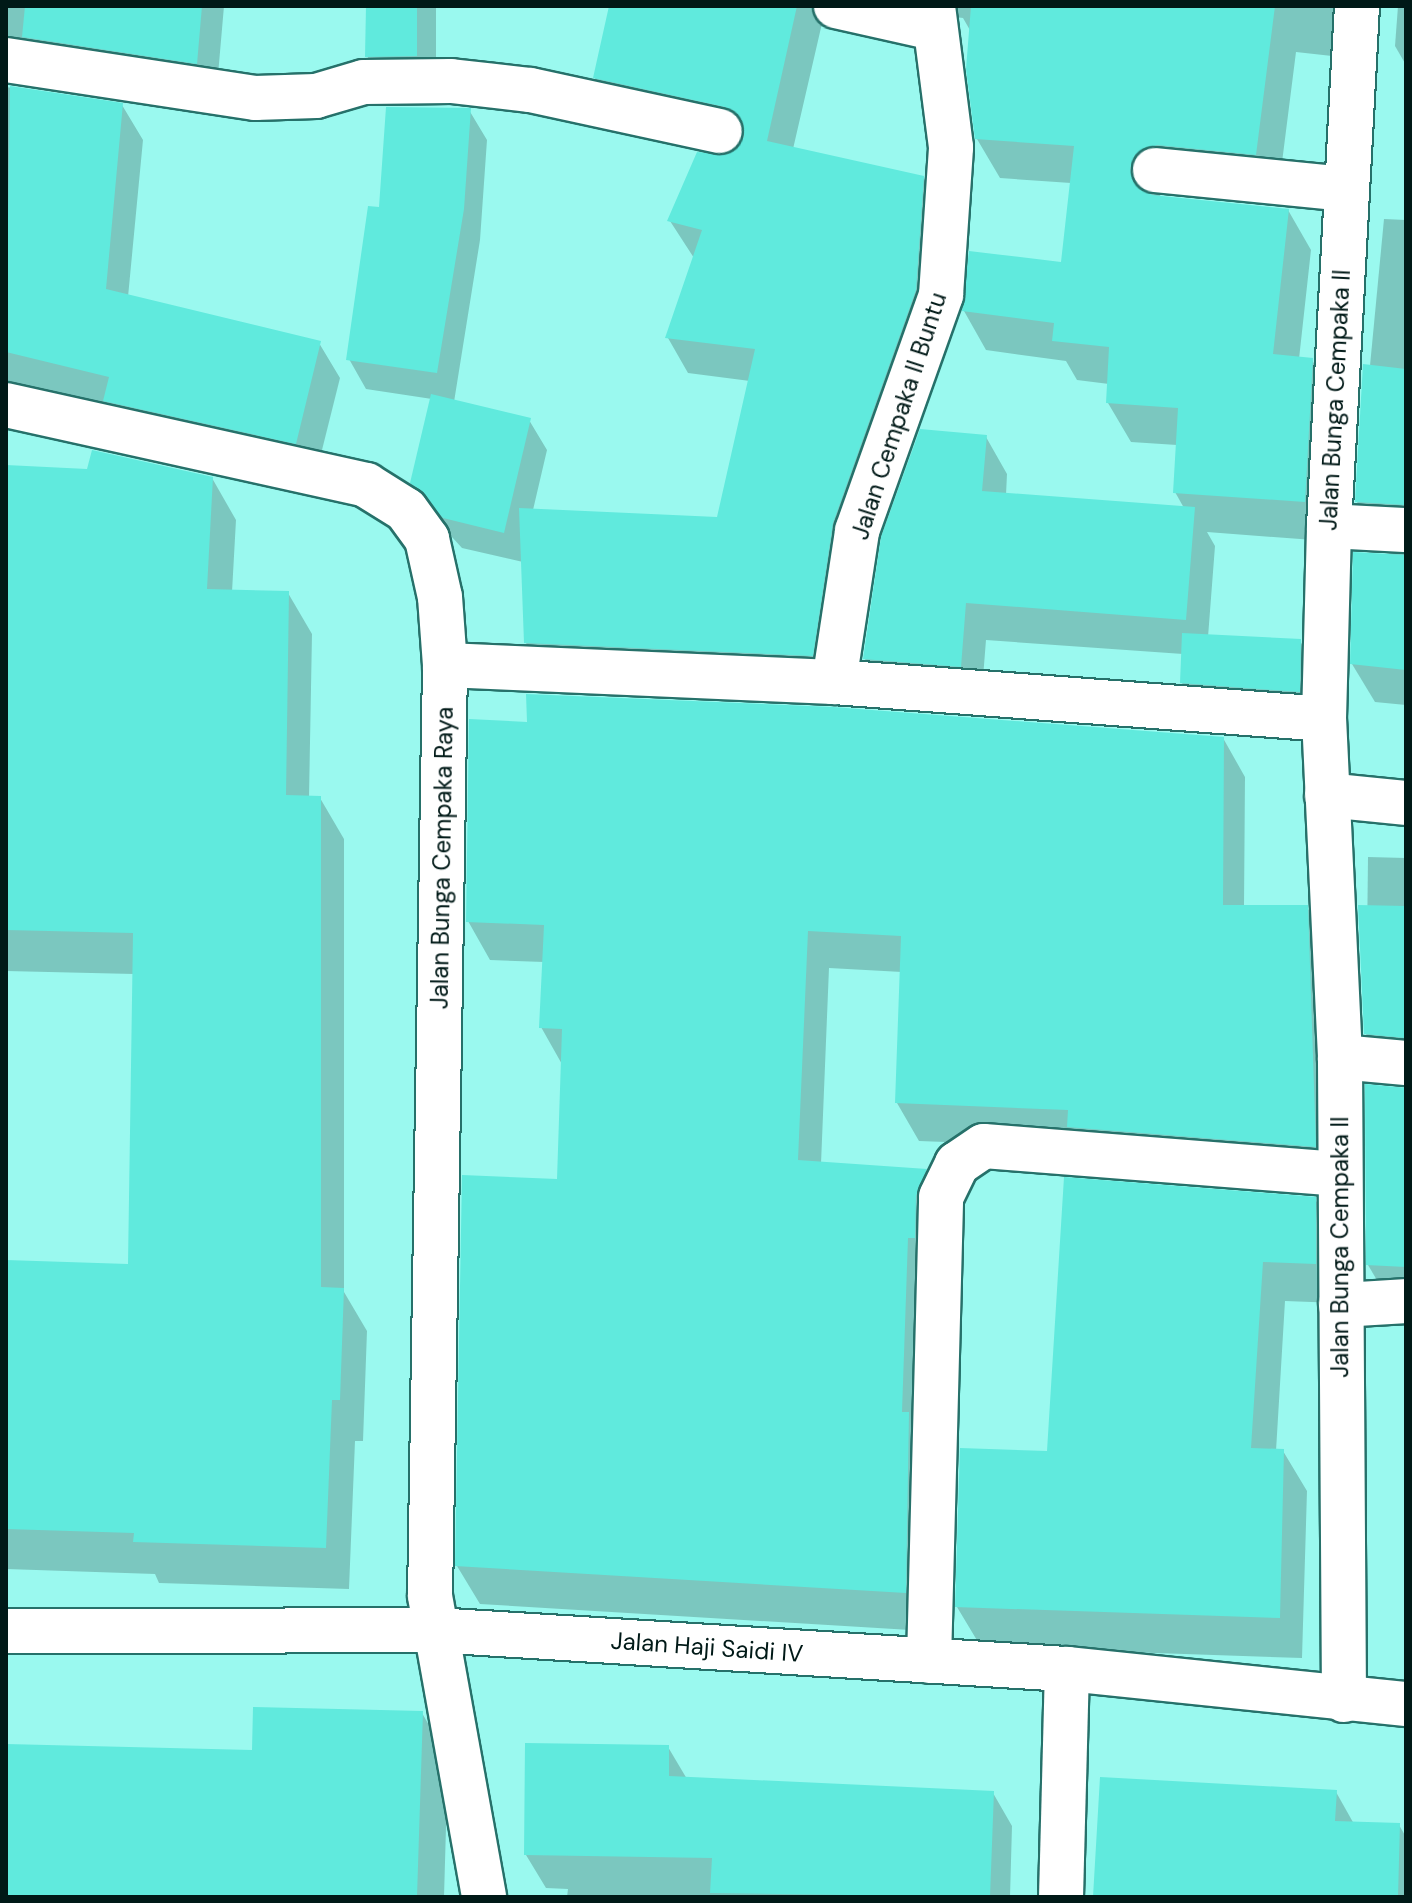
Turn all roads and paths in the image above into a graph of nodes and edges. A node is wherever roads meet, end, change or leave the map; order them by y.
1 (836, 6) edge
2 (1357, 6) edge
3 (934, 17) edge
4 (6, 60) edge
5 (720, 131) dead end
6 (1155, 170) dead end
7 (1345, 189) junction
8 (6, 405) edge
9 (1329, 526) junction
10 (1406, 530) edge
11 (445, 665) junction
12 (834, 682) junction
13 (1324, 719) junction
14 (1327, 795) junction
15 (1406, 803) edge
16 (1340, 1057) junction
17 (1406, 1063) edge
18 (1338, 1174) junction
19 (1406, 1301) edge
20 (1341, 1305) junction
21 (434, 1630) junction
22 (6, 1631) edge
23 (929, 1661) junction
24 (1067, 1669) junction
25 (1344, 1700) junction
26 (1406, 1704) edge
27 (484, 1897) edge
28 (1061, 1897) edge

1 - 3 street
2 - 7 street, Jalan Bunga Cempaka II
3 - 12 street, Jalan Cempaka II Buntu
4 - 5 street
6 - 7 street
7 - 9 street, Jalan Bunga Cempaka II
8 - 11 street, Jalan Bunga Cempaka Raya
9 - 10 street
9 - 13 street, Jalan Bunga Cempaka II
11 - 12 street
11 - 21 street, Jalan Bunga Cempaka Raya
12 - 13 street
13 - 14 street, Jalan Bunga Cempaka II
14 - 15 street
14 - 16 street, Jalan Bunga Cempaka II
16 - 17 street
16 - 18 street, Jalan Bunga Cempaka II
18 - 20 street, Jalan Bunga Cempaka II
18 - 23 street
19 - 20 street
20 - 25 street, Jalan Bunga Cempaka II
21 - 22 street, Jalan Haji Saidi IV
21 - 23 street, Jalan Haji Saidi IV
21 - 27 street, Jalan Bunga Cempaka Raya
23 - 24 street, Jalan Haji Saidi IV
24 - 25 street, Jalan Haji Saidi IV
24 - 28 street
25 - 26 street, Jalan Haji Saidi IV

